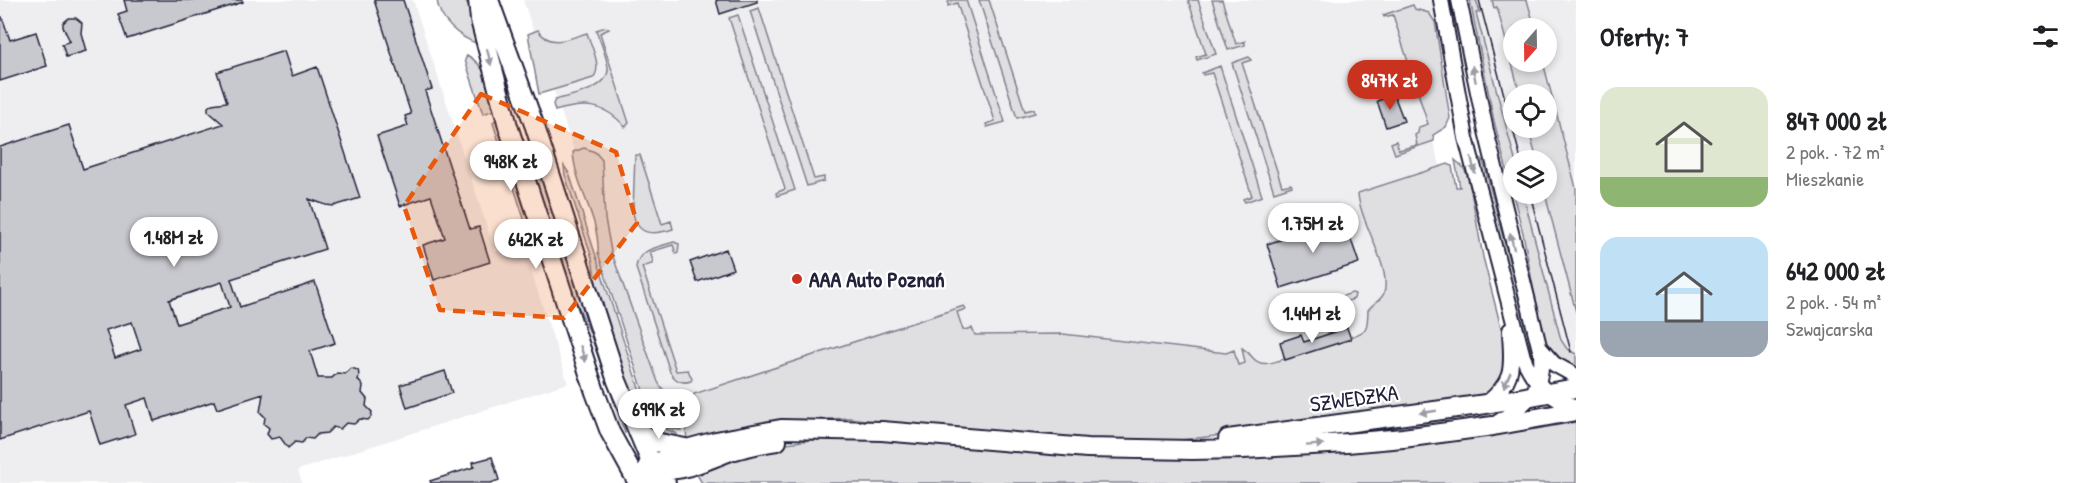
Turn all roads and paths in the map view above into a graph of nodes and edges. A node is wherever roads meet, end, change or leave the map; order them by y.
1 (478, 0) edge
2 (489, 0) edge
3 (1441, 0) edge
4 (1459, 0) edge
5 (1509, 307) junction
6 (1536, 338) junction
7 (1576, 376) edge
8 (1576, 388) edge
9 (1539, 391) junction
10 (1486, 404) junction
11 (1576, 409) edge
12 (1493, 426) junction
13 (829, 431) junction
14 (638, 432) junction
15 (615, 441) junction
16 (686, 448) junction
17 (1137, 449) junction
18 (650, 475) edge
19 (688, 475) edge
20 (638, 483) edge
21 (666, 483) edge

1 -> 15 street
2 - 14 street
3 -> 5 street
6 -> 4 street
5 - 9 street
5 -> 10 street
6 - 7 street
6 - 9 street
8 - 9 street, SZWEDZKA
9 - 10 street, SZWEDZKA
9 - 11 street
9 - 12 street
10 -> 17 street, SZWEDZKA
11 - 12 street, SZWEDZKA
17 -> 12 street, SZWEDZKA
13 - 16 street, SZWEDZKA
13 - 17 street, SZWEDZKA
13 - 19 street, SZWEDZKA
14 - 16 street
14 - 18 street
15 - 18 street, SZWEDZKA
15 - 20 street
16 - 18 street, SZWEDZKA
18 - 19 street, SZWEDZKA
18 - 21 street

